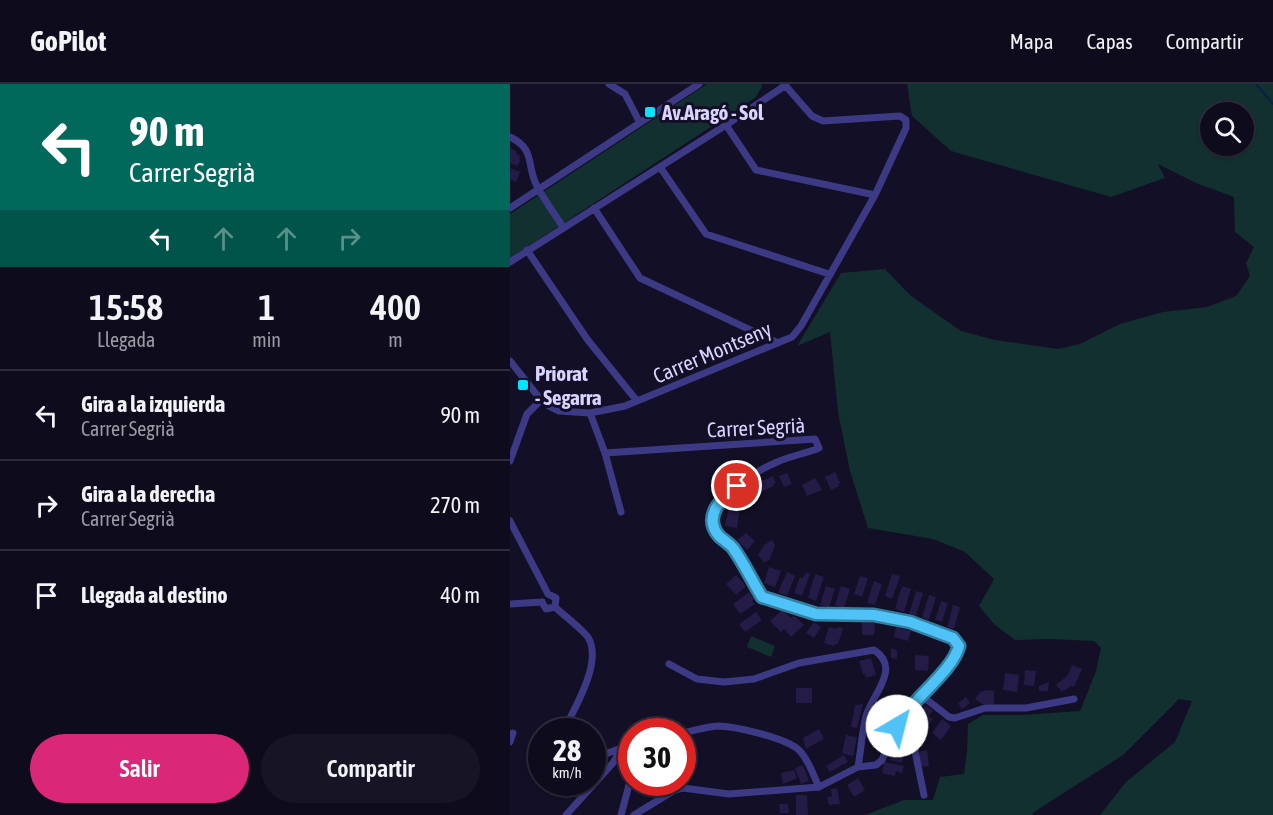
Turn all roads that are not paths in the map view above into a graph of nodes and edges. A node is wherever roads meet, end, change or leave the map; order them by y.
1 (609, 84) edge
2 (699, 84) edge
3 (785, 84) edge
4 (640, 123) junction
5 (726, 125) junction
6 (510, 137) edge
7 (660, 166) junction
8 (538, 189) junction
9 (875, 195) junction
10 (510, 208) edge
11 (594, 208) junction
12 (563, 227) junction
13 (527, 250) junction
14 (510, 262) edge
15 (829, 274) junction
16 (778, 344) junction
17 (510, 361) edge
18 (541, 400) junction
19 (638, 401) junction
20 (590, 413) junction
21 (605, 453) junction
22 (510, 461) edge
23 (621, 512) dead end
24 (510, 521) edge
25 (548, 594) junction
26 (542, 603) junction
27 (510, 604) edge
28 (555, 607) junction
29 (669, 664) dead end
30 (921, 695) junction
31 (1074, 699) dead end
32 (904, 715) junction
33 (569, 718) edge
34 (696, 730) edge
35 (513, 733) dead end
36 (510, 742) edge
37 (618, 755) edge
38 (858, 767) junction
39 (819, 788) junction
40 (924, 795) dead end
41 (626, 796) edge
42 (566, 815) edge
43 (621, 815) edge
44 (634, 815) edge

1 - 4 street
2 - 4 street
3 - 5 street
3 - 9 street, Carrer Montseny
4 - 8 street
5 - 7 street
5 - 9 street
6 - 8 street
7 - 11 street
7 - 15 street
8 - 10 street
8 - 12 street
9 - 15 street, Carrer Montseny
11 - 12 street
11 - 16 street
12 - 13 street
13 - 14 street
13 - 19 street
15 - 16 street, Carrer Montseny
16 - 19 street, Carrer Montseny
17 - 18 street
18 - 20 street, Carrer Montseny
18 - 22 street
19 - 20 street, Carrer Montseny
20 - 21 street
21 - 23 street
21 - 30 street, Carrer Segrià
24 - 25 street
25 - 26 street
25 - 28 street
26 - 27 street
26 - 28 street
28 - 33 street
29 - 38 street
30 - 31 street
30 - 32 street
32 - 38 street
32 - 40 street
34 - 39 street
35 - 36 street
37 - 42 street
38 - 39 street
39 - 44 street
41 - 43 street

